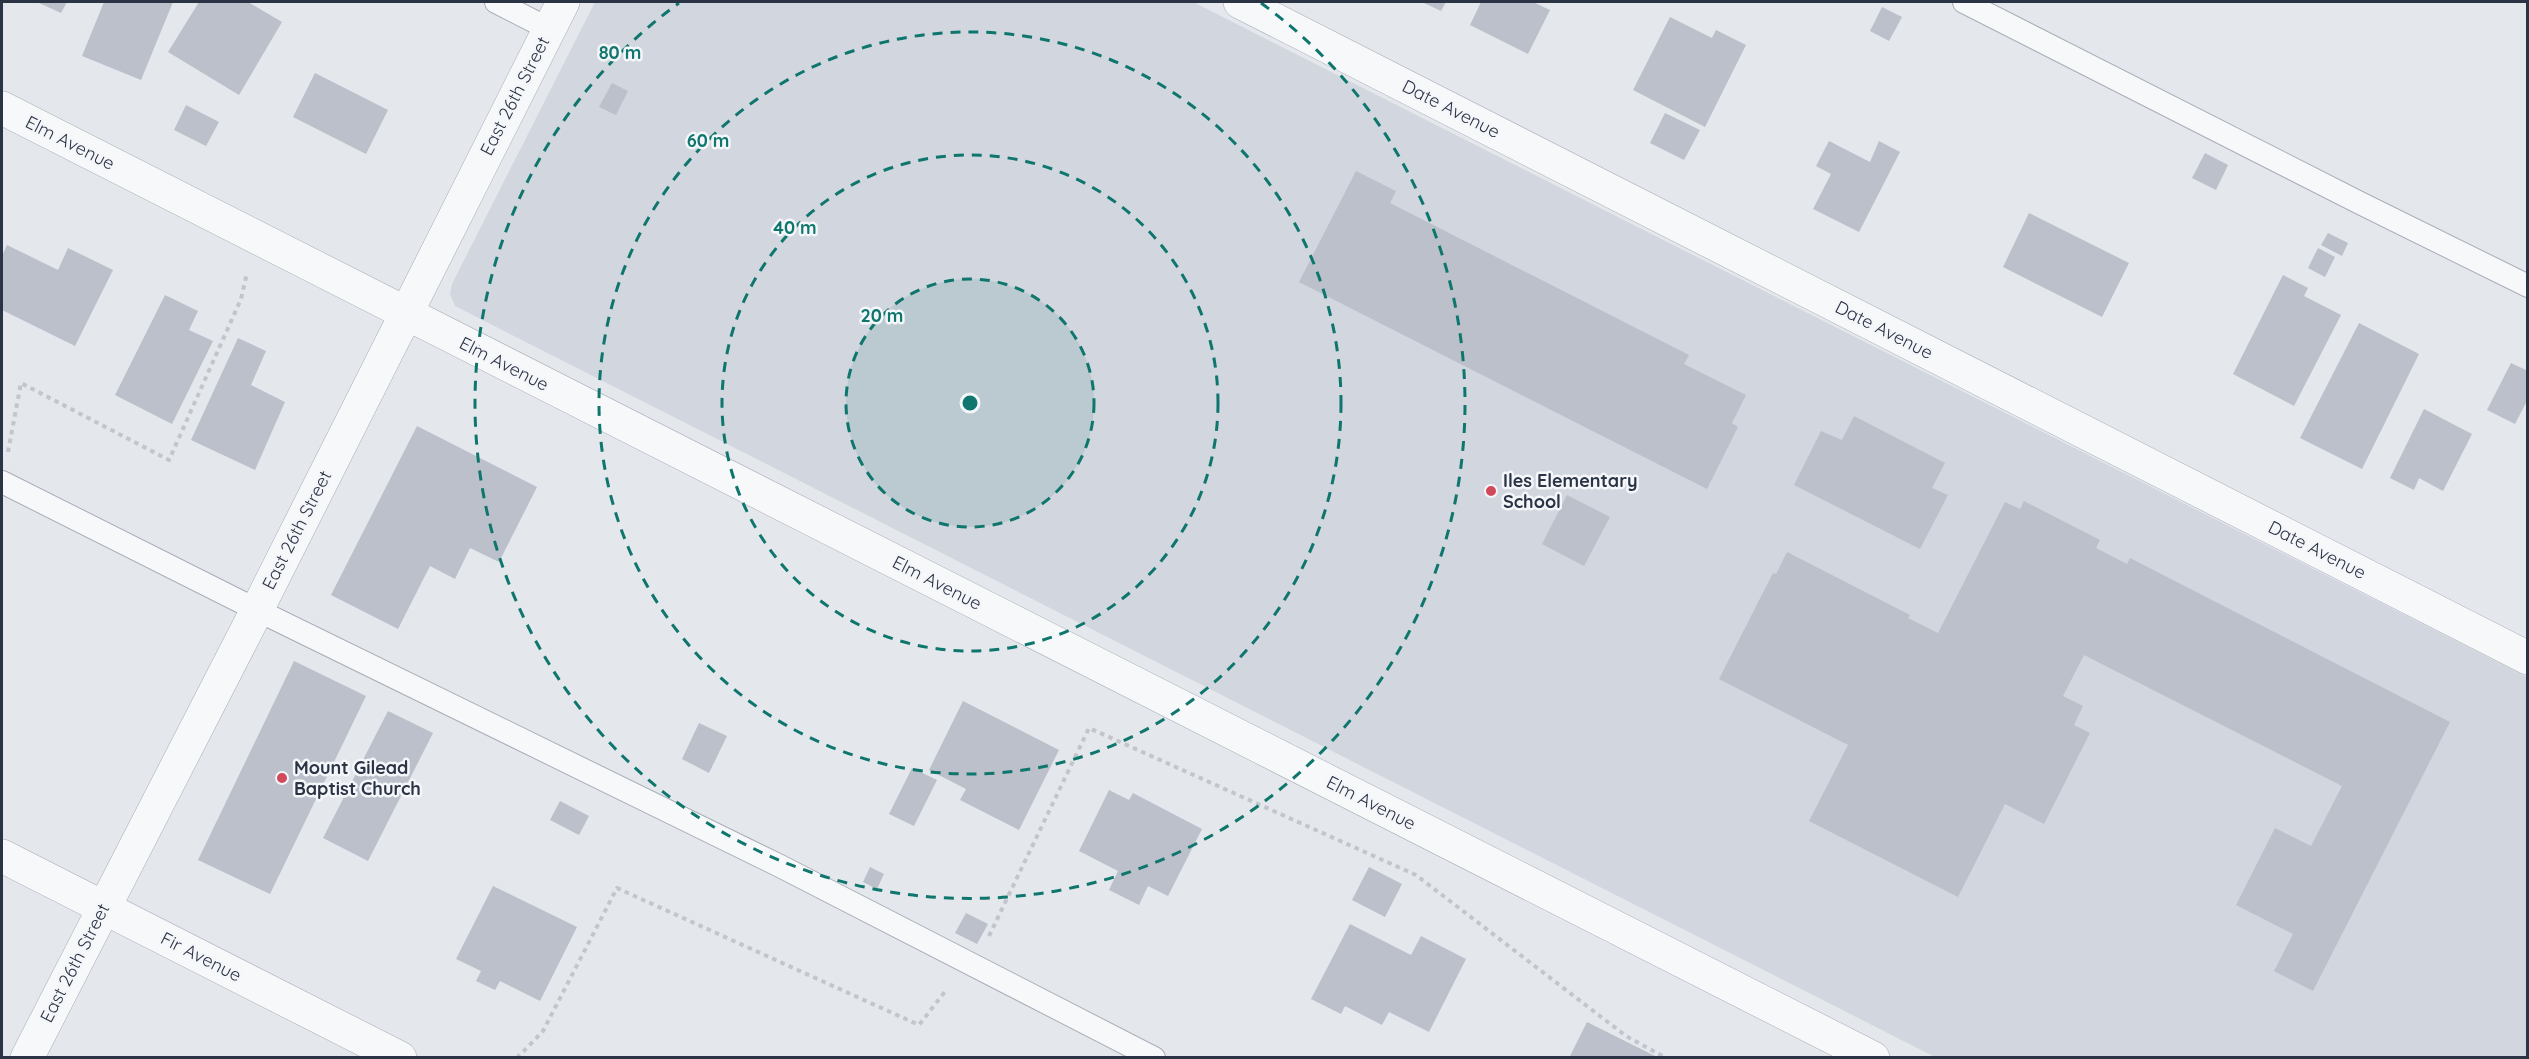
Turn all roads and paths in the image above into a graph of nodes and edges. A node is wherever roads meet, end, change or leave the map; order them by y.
1 (496, 2) edge
2 (1240, 2) edge
3 (1964, 2) edge
4 (556, 15) edge
5 (2, 108) edge
6 (255, 237) junction
7 (2528, 286) edge
8 (405, 314) junction
9 (8, 453) dead end
10 (2, 482) edge
11 (257, 610) junction
12 (2528, 658) edge
13 (2, 856) edge
14 (103, 908) junction
15 (982, 945) dead end
16 (954, 981) dead end
17 (27, 1058) edge
18 (400, 1058) edge
19 (517, 1058) edge
20 (1154, 1058) edge
21 (1666, 1058) edge
22 (1873, 1058) edge

1 - 4 lane
2 - 12 street, Date Avenue
3 - 7 lane
4 - 8 street, East 26th Street
5 - 6 street, Elm Avenue
6 - 8 street, Elm Avenue
6 - 9 path
8 - 11 street, East 26th Street
8 - 22 street, Elm Avenue
10 - 11 lane
11 - 14 street, East 26th Street
11 - 20 lane
13 - 14 street, Fir Avenue
14 - 17 street, East 26th Street
14 - 18 street, Fir Avenue
15 - 21 path
16 - 19 path

